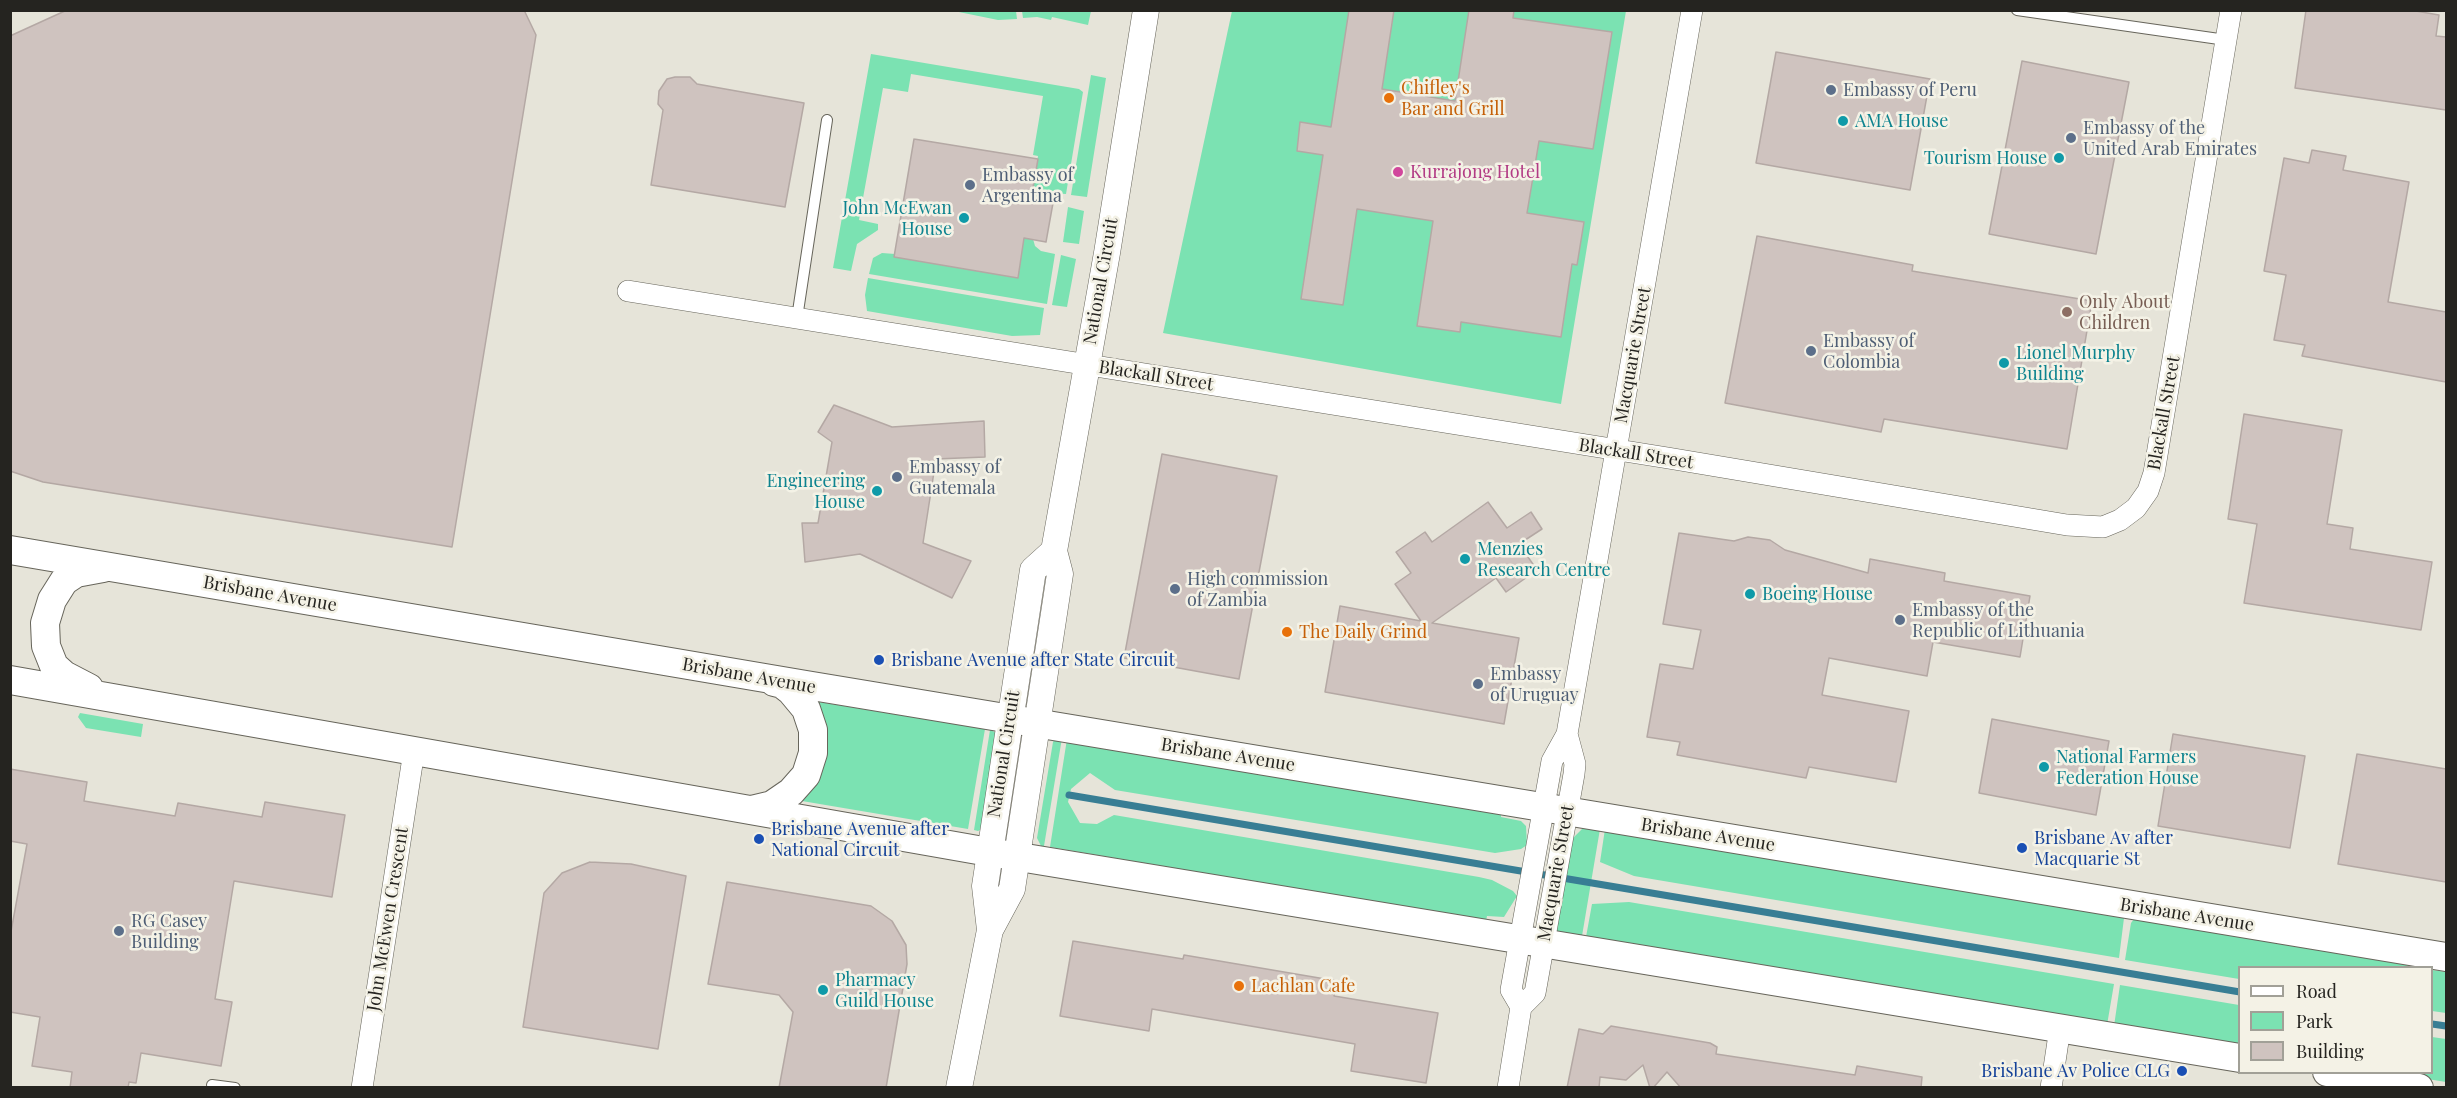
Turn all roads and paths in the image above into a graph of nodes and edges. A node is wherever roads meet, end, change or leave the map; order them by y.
1 (1146, 10) edge
2 (1692, 10) edge
3 (2018, 10) edge
4 (2231, 10) edge
5 (2226, 40) junction
6 (827, 120) dead end
7 (628, 291) dead end
8 (796, 318) junction
9 (1087, 364) junction
10 (1617, 451) junction
11 (10, 550) edge
12 (112, 567) junction
13 (761, 678) junction
14 (10, 680) edge
15 (107, 697) junction
16 (1023, 721) junction
17 (414, 751) junction
18 (1555, 809) junction
19 (750, 810) junction
20 (989, 852) junction
21 (1017, 856) junction
22 (990, 930) junction
23 (1532, 941) junction
24 (2446, 957) edge
25 (2060, 1028) junction
26 (2238, 1058) edge
27 (2338, 1074) edge
28 (212, 1085) dead end
29 (235, 1088) edge
30 (362, 1088) edge
31 (959, 1088) edge
32 (1508, 1088) edge
33 (2051, 1088) edge
34 (2419, 1088) edge

1 - 9 street, National Circuit
2 - 10 street, Macquarie Street
3 - 5 lane
4 - 5 street, Blackall Street
5 - 10 street, Blackall Street
6 - 8 lane
7 - 8 street, Blackall Street
8 - 9 street, Blackall Street
9 - 10 street, Blackall Street
9 - 16 street, National Circuit
10 - 18 street, Macquarie Street
11 - 12 main road, Brisbane Avenue
12 - 13 main road, Brisbane Avenue
12 - 15 main road
13 - 16 main road, Brisbane Avenue
13 - 19 main road
14 - 15 main road
15 - 17 main road
16 - 18 main road, Brisbane Avenue
16 - 20 street, National Circuit
16 - 21 street, National Circuit
17 - 19 main road
17 - 30 street, John McEwen Crescent
18 - 23 street, Macquarie Street
18 - 23 street, Macquarie Street
18 - 24 main road, Brisbane Avenue
19 - 20 main road
20 - 21 main road
20 - 22 street, National Circuit
21 - 22 street, National Circuit
21 - 23 main road
22 - 31 street, National Circuit
23 - 25 main road
23 - 32 street, Macquarie Street
25 - 26 main road
25 - 33 street
27 - 34 main road
28 - 29 lane

